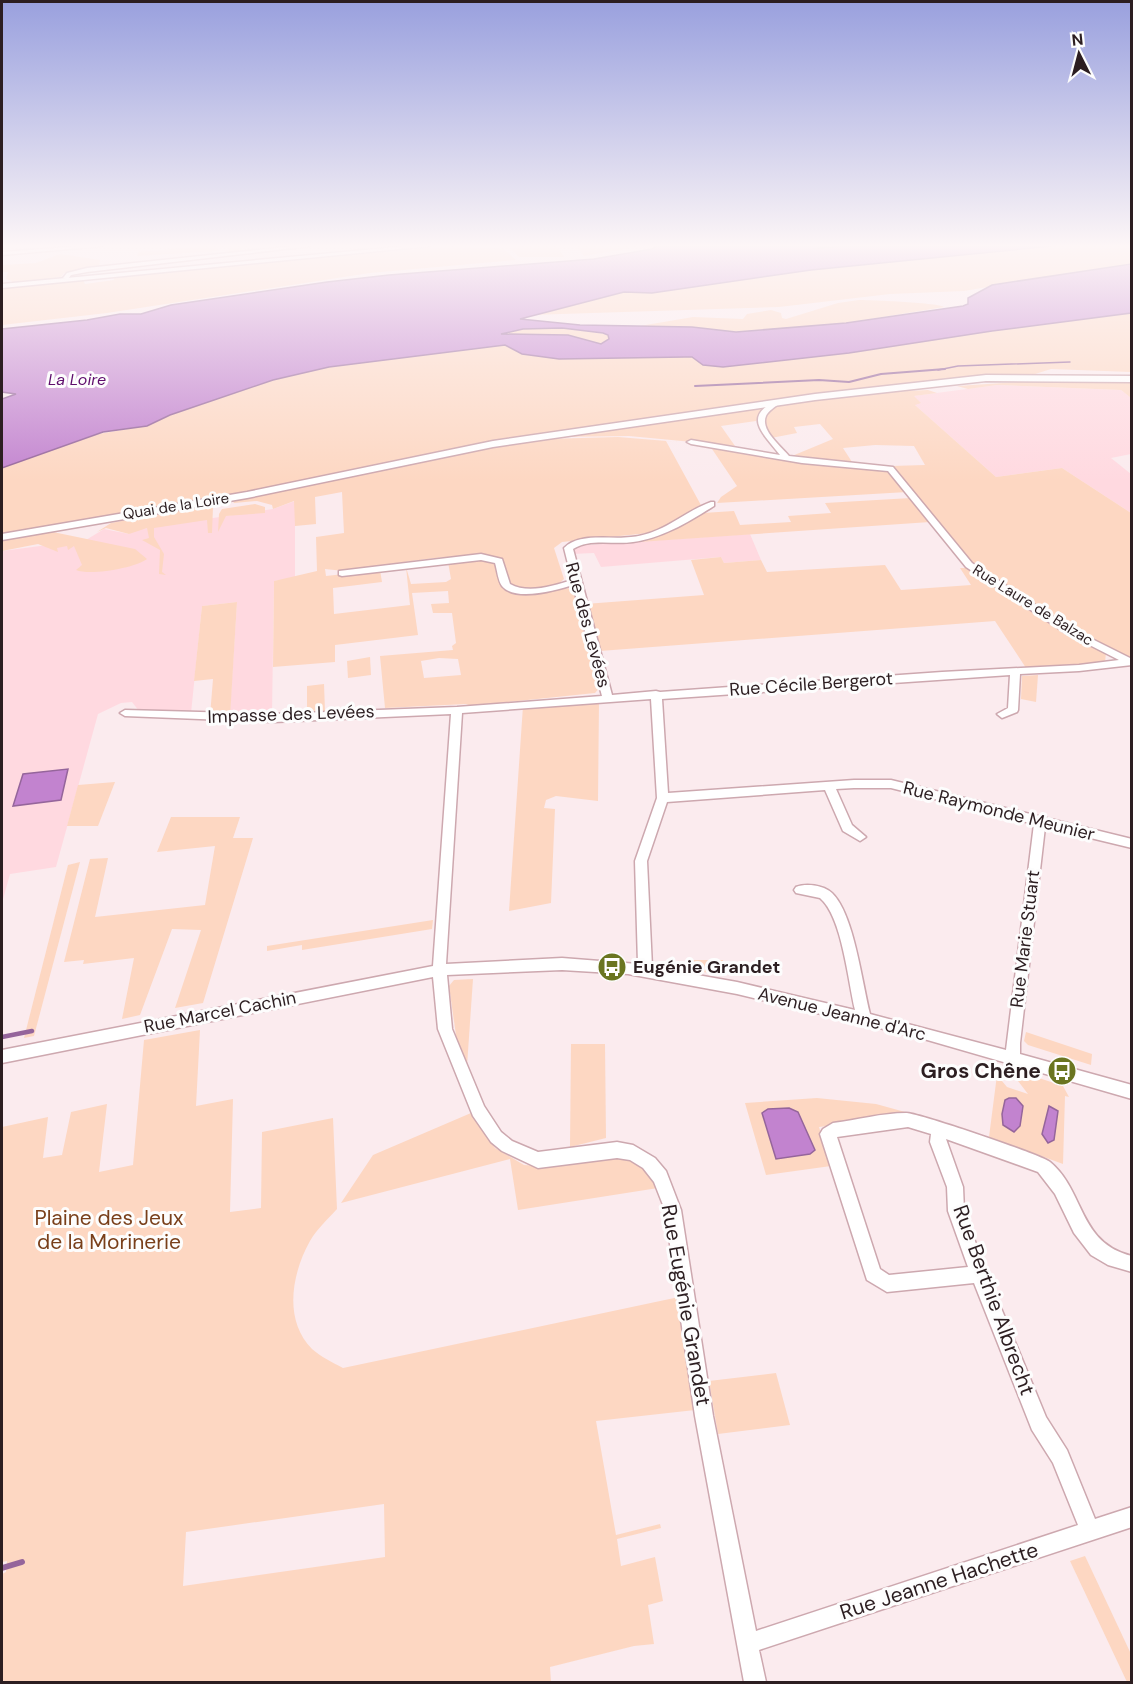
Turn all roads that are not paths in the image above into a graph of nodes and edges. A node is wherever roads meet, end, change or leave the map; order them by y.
1 (1131, 380) edge
2 (776, 403) junction
3 (691, 442) dead end
4 (786, 458) junction
5 (711, 504) dead end
6 (2, 538) edge
7 (342, 573) dead end
8 (575, 582) junction
9 (1131, 663) edge
10 (1015, 672) junction
11 (657, 694) junction
12 (607, 697) junction
13 (457, 710) junction
14 (125, 713) dead end
15 (1002, 714) dead end
16 (829, 786) junction
17 (663, 798) junction
18 (1040, 820) junction
19 (860, 837) dead end
20 (1131, 844) edge
21 (800, 890) dead end
22 (439, 970) junction
23 (645, 971) junction
24 (864, 1018) junction
25 (2, 1056) edge
26 (1013, 1058) junction
27 (1131, 1092) edge
28 (939, 1129) junction
29 (1131, 1264) edge
30 (979, 1274) junction
31 (1131, 1517) edge
32 (1090, 1530) junction
33 (747, 1644) junction
34 (755, 1683) edge

1 - 2 main road, Quai de la Loire
2 - 4 street
2 - 6 main road, Quai de la Loire
3 - 4 street, Rue Laure de Balzac
4 - 9 street, Rue Laure de Balzac
5 - 8 street, Rue des Levées
7 - 8 street
8 - 12 street, Rue des Levées
9 - 10 street, Rue Cécile Bergerot
10 - 11 street, Rue Cécile Bergerot
10 - 15 street
11 - 12 street, Rue Cécile Bergerot
11 - 17 street
12 - 13 street, Rue des Levées
13 - 14 street, Impasse des Levées
13 - 22 street
16 - 17 street, Rue Raymonde Meunier
16 - 18 street, Rue Raymonde Meunier
16 - 19 street
17 - 23 street
18 - 20 street, Rue Raymonde Meunier
18 - 26 street, Rue Marie Stuart
21 - 24 street
22 - 23 street, Avenue Jeanne d'Arc
22 - 25 street, Rue Marcel Cachin
22 - 33 street, Rue Eugénie Grandet
23 - 24 street, Avenue Jeanne d'Arc
24 - 26 street, Avenue Jeanne d'Arc
26 - 27 street, Avenue Jeanne d'Arc
28 - 29 street
28 - 30 street, Rue Berthie Albrecht
28 - 30 street
30 - 32 street, Rue Berthie Albrecht
31 - 32 street, Rue Jeanne Hachette
32 - 33 street, Rue Jeanne Hachette
33 - 34 street, Rue Eugénie Grandet

